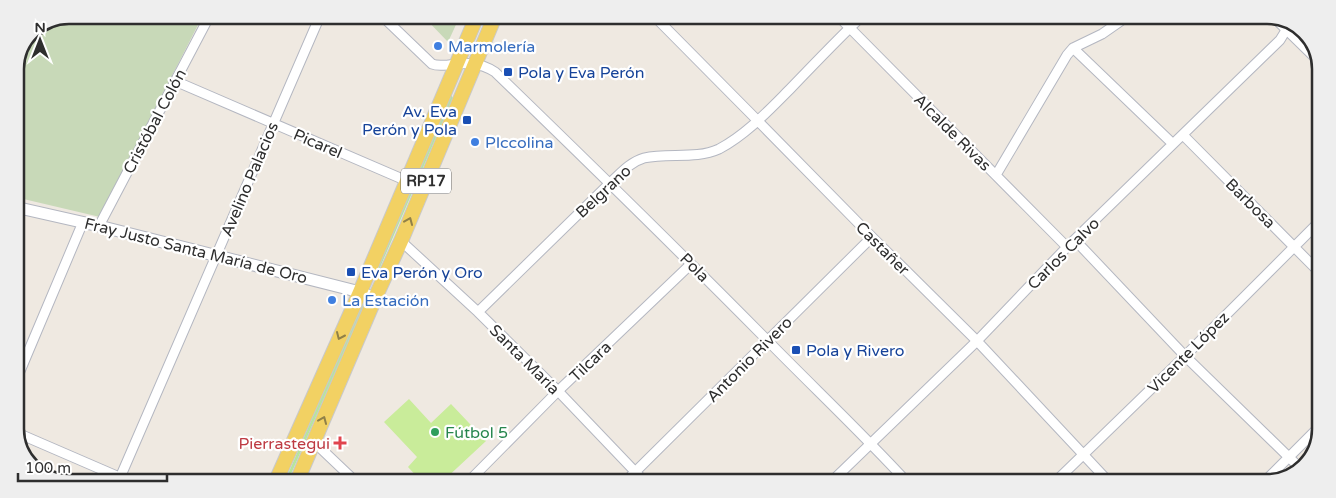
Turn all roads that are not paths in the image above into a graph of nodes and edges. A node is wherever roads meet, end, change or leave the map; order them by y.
1 (205, 24) edge
2 (316, 24) edge
3 (390, 24) edge
4 (474, 24) edge
5 (492, 24) edge
6 (662, 24) edge
7 (846, 24) edge
8 (854, 24) edge
9 (1117, 24) edge
10 (850, 28) junction
11 (1288, 28) edge
12 (1297, 35) edge
13 (1305, 45) edge
14 (1073, 48) junction
15 (475, 63) junction
16 (456, 64) junction
17 (175, 81) junction
18 (758, 121) junction
19 (272, 124) junction
20 (1183, 135) junction
21 (1173, 144) junction
22 (996, 175) junction
23 (407, 181) junction
24 (610, 183) junction
25 (24, 209) edge
26 (83, 222) junction
27 (99, 226) junction
28 (1312, 229) edge
29 (872, 237) junction
30 (1075, 240) junction
31 (401, 241) junction
32 (1294, 246) junction
33 (1067, 248) junction
34 (217, 255) junction
35 (691, 264) junction
36 (1312, 265) edge
37 (360, 292) junction
38 (375, 298) junction
39 (478, 312) junction
40 (767, 340) junction
41 (977, 341) junction
42 (1185, 356) junction
43 (24, 362) edge
44 (558, 391) junction
45 (1311, 435) edge
46 (24, 436) edge
47 (314, 442) junction
48 (871, 444) junction
49 (1083, 455) junction
50 (1289, 457) junction
51 (1296, 464) edge
52 (635, 472) joint
53 (111, 474) edge
54 (124, 474) edge
55 (279, 474) edge
56 (300, 474) edge
57 (347, 474) edge
58 (476, 474) edge
59 (839, 474) edge
60 (899, 474) edge
61 (1063, 474) edge
62 (1101, 474) edge
63 (1272, 474) edge

1 - 17 street, Cristóbal Colón
2 - 19 street, Avelino Palacios
3 - 16 street
4 - 16 main road, RP17
5 - 15 main road, RP17
6 - 18 street, Castañer
7 - 10 street, Alcalde Rivas
8 - 10 street, Belgrano
9 - 14 street
10 - 18 street, Belgrano
10 - 22 street, Alcalde Rivas
11 - 20 street, Carlos Calvo
12 - 13 street
14 - 21 street
14 - 22 street
15 - 16 street
15 - 24 street, Pola
31 -> 15 main road, RP17
16 - 23 main road, RP17
17 - 19 street, Picarel
17 - 27 street, Cristóbal Colón
18 - 24 street, Belgrano
18 - 29 street, Castañer
19 - 23 street, Picarel
19 - 34 street, Avelino Palacios
20 - 21 street, Carlos Calvo
20 - 32 street, Barbosa
21 - 30 street, Carlos Calvo
22 - 33 street, Alcalde Rivas
23 - 37 main road, RP17
24 - 35 street, Pola
24 - 39 street, Belgrano
25 - 26 street, Fray Justo Santa María de Oro
26 - 27 street, Fray Justo Santa María de Oro
26 - 43 street
27 - 34 street, Fray Justo Santa María de Oro
28 - 32 street, Vicente López
29 - 40 street, Antonio Rivero
29 - 41 street, Castañer
30 - 33 street, Carlos Calvo
30 - 42 street
31 - 38 main road, RP17
31 - 39 street, Santa María
32 - 36 street, Barbosa
32 - 42 street, Vicente López
33 - 41 street, Carlos Calvo
34 - 37 street, Fray Justo Santa María de Oro
34 - 54 street, Avelino Palacios
35 - 40 street, Pola
35 - 44 street, Tilcara
37 - 38 street, Fray Justo Santa María de Oro
37 -> 55 main road, RP17
47 -> 38 main road, RP17
39 - 44 street, Santa María
40 - 48 street, Pola
40 - 52 street, Antonio Rivero
41 - 48 street, Carlos Calvo
41 - 49 street, Castañer
42 - 49 street, Vicente López
42 - 50 street
44 - 52 street, Santa María
44 - 58 street, Tilcara
45 - 50 street
46 - 53 street
47 - 56 main road, RP17
47 - 57 street
48 - 59 street, Carlos Calvo
48 - 60 street, Pola
49 - 61 street, Vicente López
49 - 62 street, Castañer
50 - 51 street
50 - 63 street

